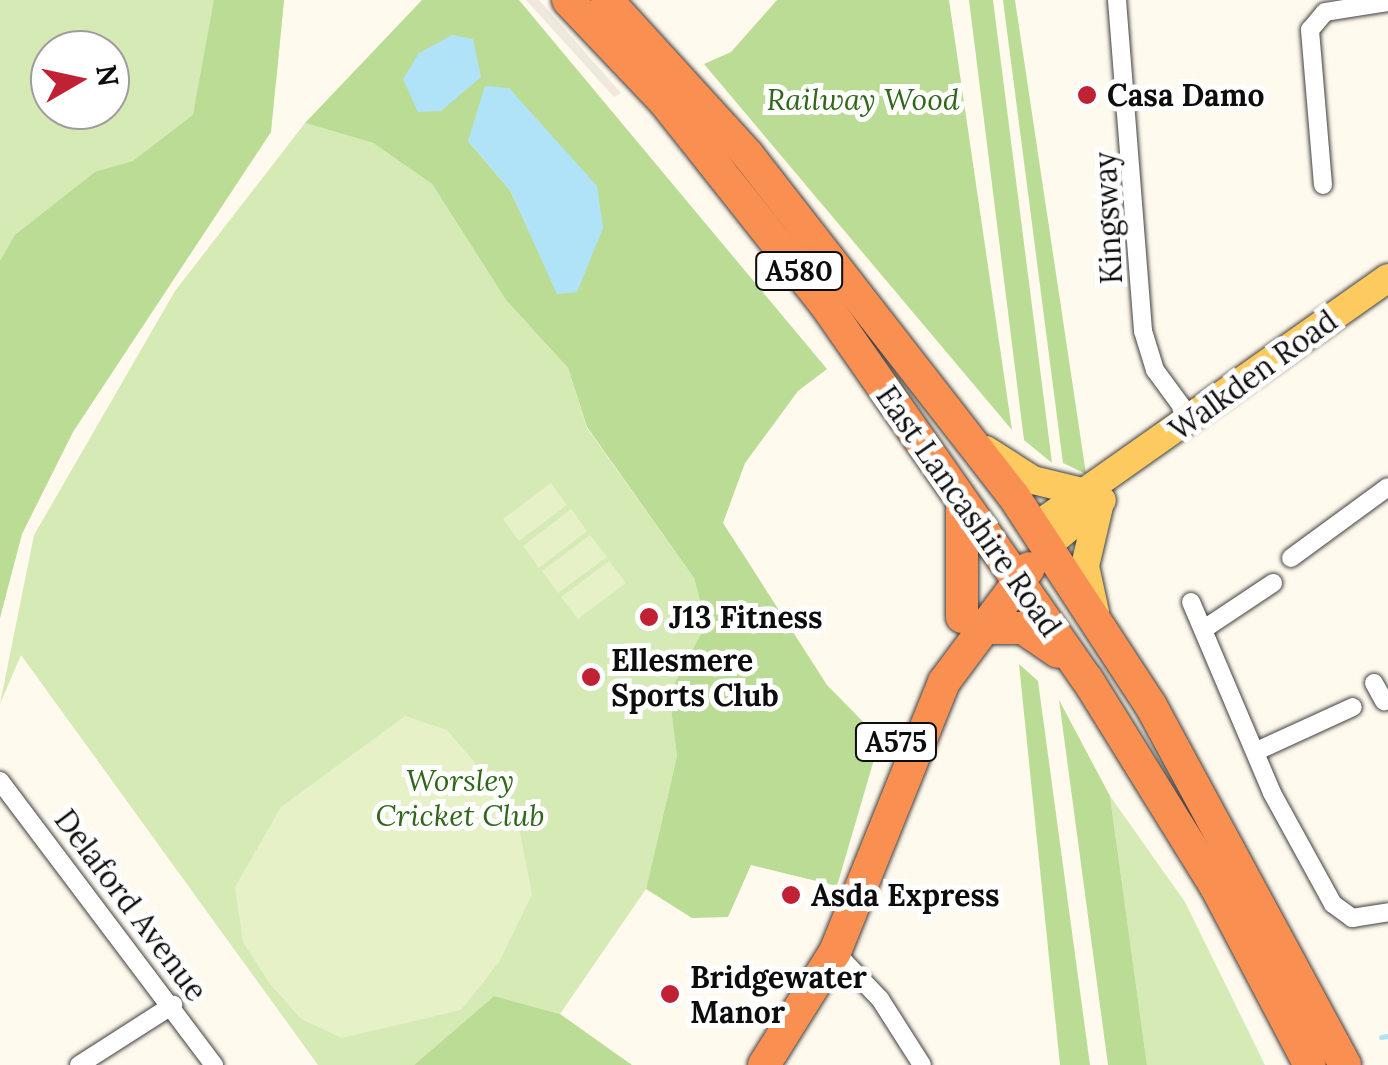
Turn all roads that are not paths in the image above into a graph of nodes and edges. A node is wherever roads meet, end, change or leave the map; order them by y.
1 (568, 0) edge
2 (607, 0) edge
3 (1117, 0) edge
4 (1388, 2) edge
5 (1323, 185) dead end
6 (783, 198) junction
7 (1388, 278) edge
8 (1191, 419) junction
9 (976, 443) junction
10 (1388, 487) edge
11 (1091, 497) junction
12 (962, 501) junction
13 (1026, 554) junction
14 (1291, 558) dead end
15 (1273, 583) dead end
16 (1191, 602) dead end
17 (1099, 622) junction
18 (970, 623) junction
19 (1204, 630) junction
20 (1087, 679) junction
21 (1352, 706) dead end
22 (1259, 750) junction
23 (0, 781) edge
24 (1388, 912) edge
25 (835, 952) junction
26 (173, 1005) junction
27 (1306, 1058) edge
28 (79, 1065) edge
29 (214, 1065) edge
30 (764, 1065) edge
31 (922, 1065) edge
32 (1345, 1065) edge

1 - 12 highway, East Lancashire Road / A580
2 - 6 highway, East Lancashire Road / A580
3 - 8 street, Kingsway
4 - 5 street
6 - 9 highway, East Lancashire Road / A580
6 - 13 highway
7 - 8 main road, Walkden Road / A575
8 - 11 main road, Walkden Road / A575
9 - 11 main road
9 - 13 highway, East Lancashire Road / A580
10 - 14 street
11 - 13 main road, Walkden Road / A575
11 - 17 main road
12 - 13 highway, East Lancashire Road / A580
12 - 18 highway
13 - 17 highway, East Lancashire Road / A580
13 - 18 highway, Walkden Road / A575
13 - 20 highway, East Lancashire Road / A580
13 - 27 highway
15 - 19 street
16 - 19 street
17 - 32 highway, East Lancashire Road / A580
18 - 20 highway
18 - 25 highway, Walkden Road / A575
19 - 22 street
20 - 27 highway, East Lancashire Road / A580
21 - 22 street
22 - 24 street
23 - 26 street, Delaford Avenue
25 - 30 highway, Walkden Road / A575
25 - 31 street
26 - 28 street
26 - 29 street, Delaford Avenue

